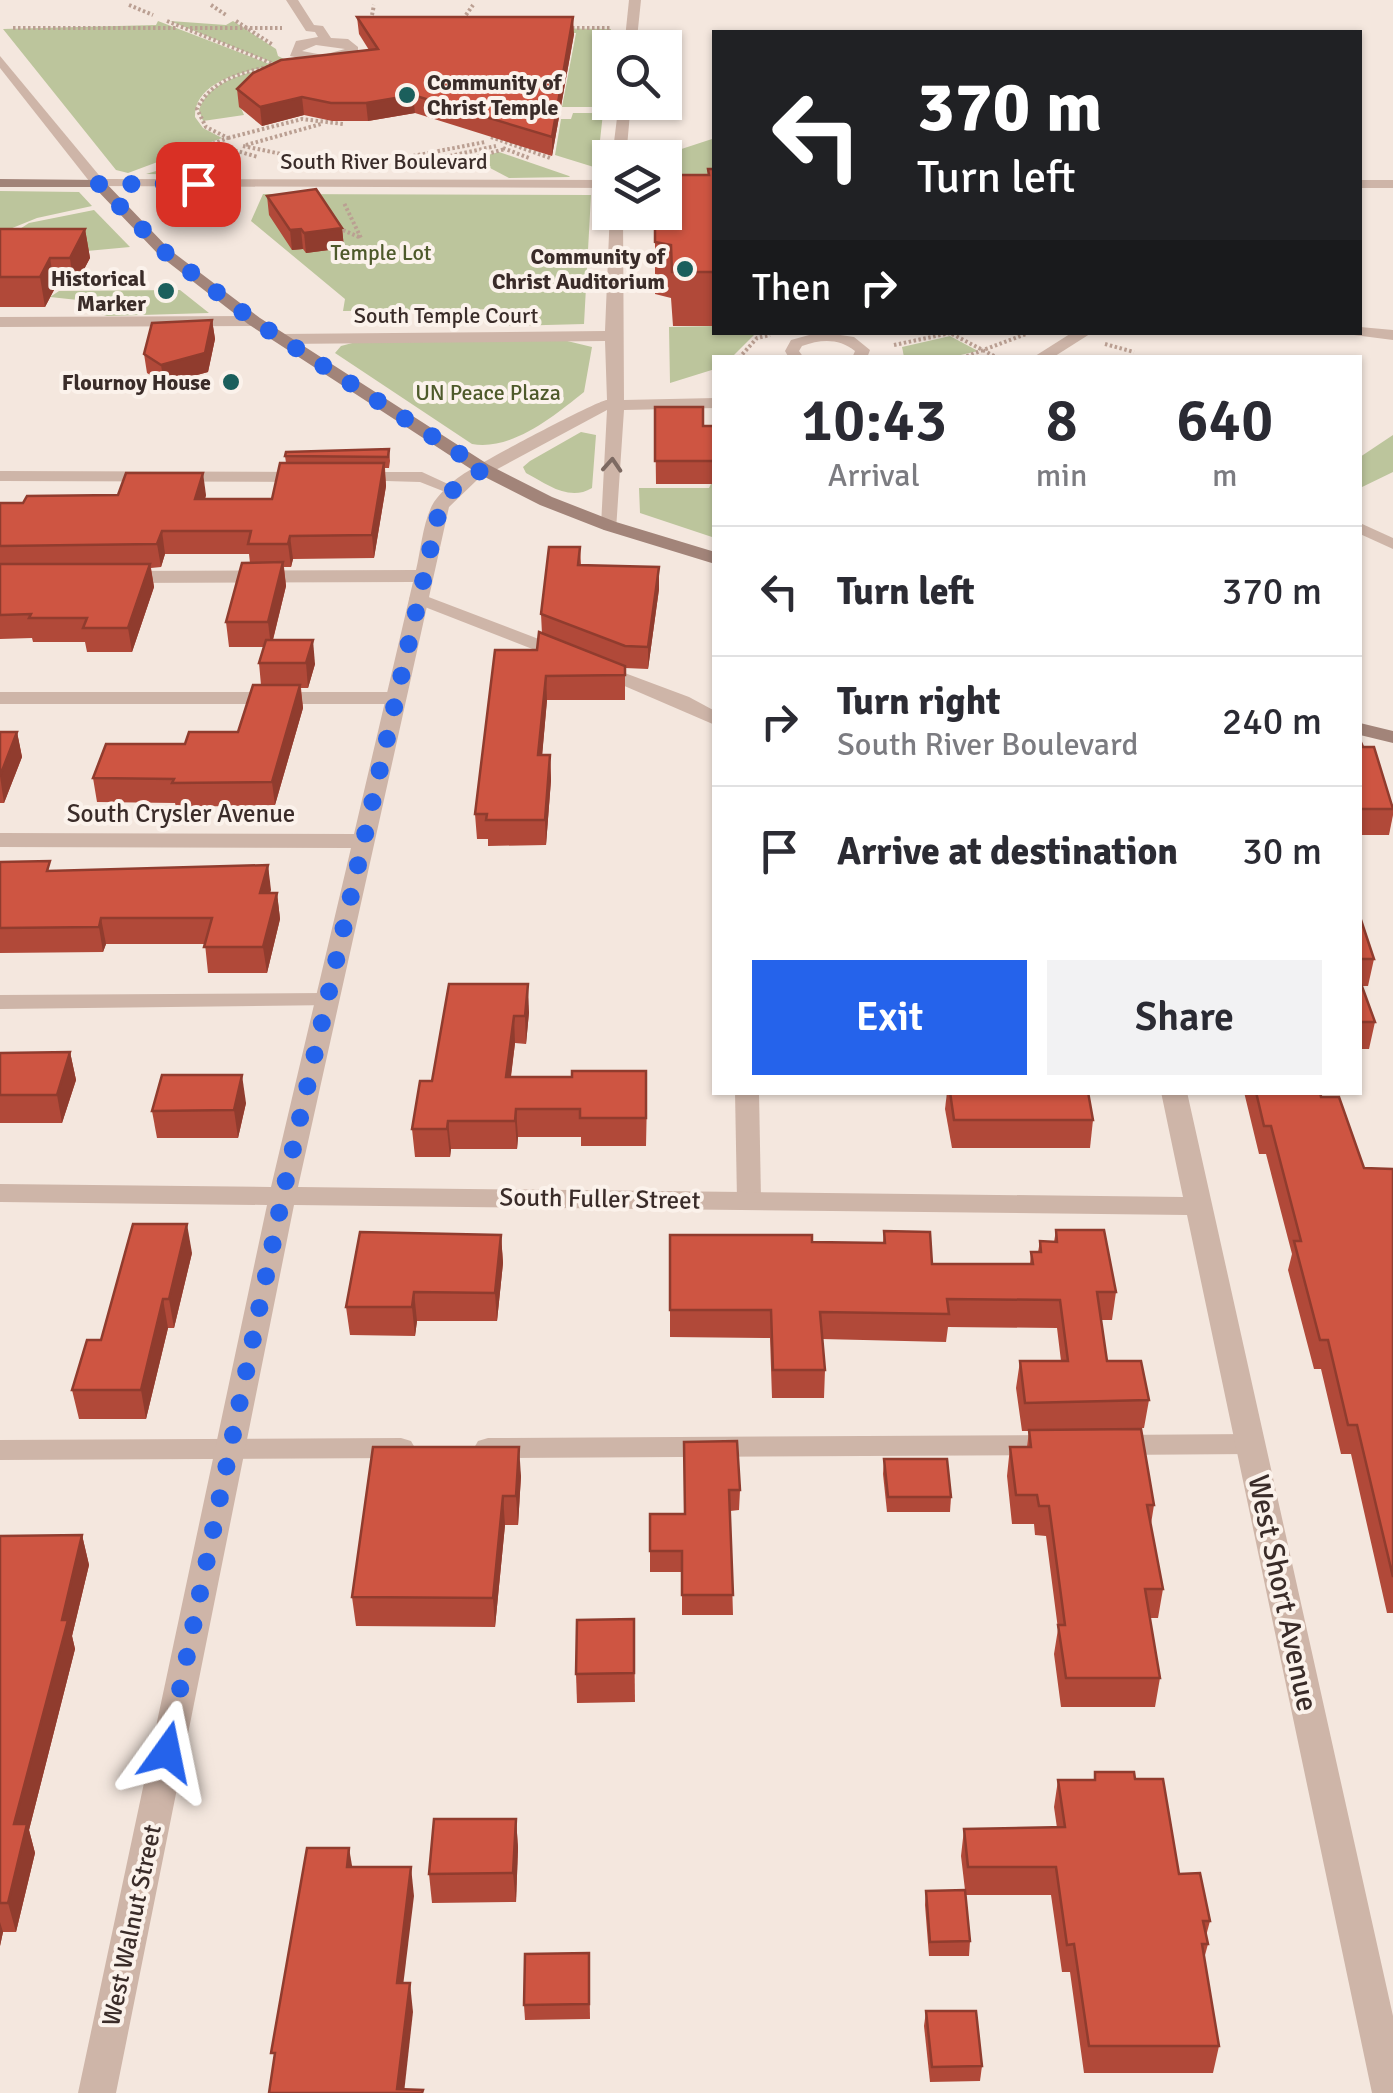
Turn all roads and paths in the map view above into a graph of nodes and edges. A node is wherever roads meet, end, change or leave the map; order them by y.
1 (292, 0) edge
2 (636, 0) edge
3 (211, 5) dead end
4 (374, 5) dead end
5 (474, 5) dead end
6 (129, 6) dead end
7 (153, 15) dead end
8 (226, 15) dead end
9 (372, 15) edge
10 (466, 15) edge
11 (168, 21) dead end
12 (13, 28) dead end
13 (183, 28) junction
14 (294, 28) dead end
15 (310, 28) junction
16 (554, 28) edge
17 (613, 28) dead end
18 (632, 30) edge
19 (326, 40) junction
20 (308, 42) junction
21 (0, 60) edge
22 (287, 123) junction
23 (324, 123) junction
24 (343, 124) edge
25 (274, 126) junction
26 (330, 127) dead end
27 (312, 129) junction
28 (296, 131) junction
29 (281, 135) junction
30 (302, 135) dead end
31 (486, 135) edge
32 (228, 138) junction
33 (266, 139) junction
34 (287, 139) dead end
35 (486, 142) dead end
36 (252, 143) junction
37 (273, 143) dead end
38 (242, 146) junction
39 (216, 153) dead end
40 (304, 158) dead end
41 (402, 158) dead end
42 (173, 160) dead end
43 (556, 160) dead end
44 (0, 184) edge
45 (98, 184) junction
46 (592, 184) edge
47 (682, 184) edge
48 (712, 184) edge
49 (1362, 184) edge
50 (1393, 184) edge
51 (344, 203) dead end
52 (333, 226) edge
53 (616, 230) edge
54 (254, 321) junction
55 (0, 322) edge
56 (1362, 332) edge
57 (770, 335) dead end
58 (944, 335) edge
59 (957, 335) edge
60 (1022, 335) edge
61 (613, 336) junction
62 (1393, 336) edge
63 (1090, 337) edge
64 (280, 339) junction
65 (894, 346) dead end
66 (985, 351) junction
67 (1134, 352) dead end
68 (742, 355) edge
69 (795, 355) edge
70 (861, 355) edge
71 (972, 355) edge
72 (992, 355) edge
73 (1047, 355) edge
74 (712, 403) edge
75 (616, 404) junction
76 (483, 469) junction
77 (0, 476) edge
78 (326, 477) edge
79 (345, 477) edge
80 (453, 490) junction
81 (610, 526) junction
82 (1362, 529) edge
83 (1393, 544) edge
84 (712, 557) edge
85 (98, 578) edge
86 (420, 587) junction
87 (0, 698) edge
88 (395, 698) junction
89 (712, 717) edge
90 (1362, 729) edge
91 (1393, 737) edge
92 (0, 840) edge
93 (362, 842) junction
94 (326, 1000) junction
95 (0, 1002) edge
96 (747, 1095) edge
97 (1175, 1095) edge
98 (0, 1192) edge
99 (283, 1194) junction
100 (748, 1200) junction
101 (1199, 1206) junction
102 (1251, 1444) junction
103 (230, 1449) junction
104 (0, 1450) edge
105 (97, 2093) edge
106 (1391, 2093) edge

1 - 15 street
2 - 18 street
3 - 8 path
4 - 9 path
5 - 10 path
6 - 7 path
11 - 13 path
12 - 13 path
13 - 14 path
13 - 32 path
15 - 19 street
15 - 20 street
16 - 17 path
19 - 20 street
19 - 20 street
21 - 45 street
22 - 23 path
22 - 25 path
22 - 27 path
23 - 24 path
23 - 27 path
25 - 28 path
25 - 32 path
26 - 27 path
27 - 28 path
28 - 29 path
29 - 30 path
29 - 33 path
31 - 43 path
32 - 42 path
33 - 34 path
33 - 36 path
35 - 41 path
36 - 37 path
36 - 38 path
38 - 39 path
38 - 40 path
44 - 45 main road
45 - 46 street, South River Boulevard
45 - 54 main road
47 - 48 street
49 - 50 street
51 - 52 path
53 - 61 street
54 - 55 street
54 - 64 main road
56 - 62 street
57 - 68 path
58 - 65 path
59 - 66 path
60 - 66 path
61 - 64 street, South Temple Court
61 - 75 street
63 - 67 path
63 - 73 street
64 - 76 main road
66 - 71 path
66 - 72 path
69 - 70 lane
74 - 75 street
75 - 76 street
81 -> 75 street
76 - 80 street
76 - 81 main road
77 - 78 lane
79 - 80 lane
80 - 86 street, West Walnut Street
81 - 84 main road
82 - 83 lane
85 - 86 street
86 - 88 street, West Walnut Street
86 - 89 lane
87 - 88 lane
88 - 93 street, West Walnut Street
90 - 91 main road
92 - 93 street, South Crysler Avenue
93 - 94 street, West Walnut Street
94 - 95 lane
94 - 99 street, West Walnut Street
96 - 100 lane
97 - 101 street, West Short Avenue
98 - 99 street, South Fuller Street
99 - 100 street, South Fuller Street
99 - 103 street, West Walnut Street
100 - 101 street, South Fuller Street
101 - 102 street, West Short Avenue
102 - 103 lane
102 - 106 street, West Short Avenue
103 - 104 lane
103 - 105 street, West Walnut Street

